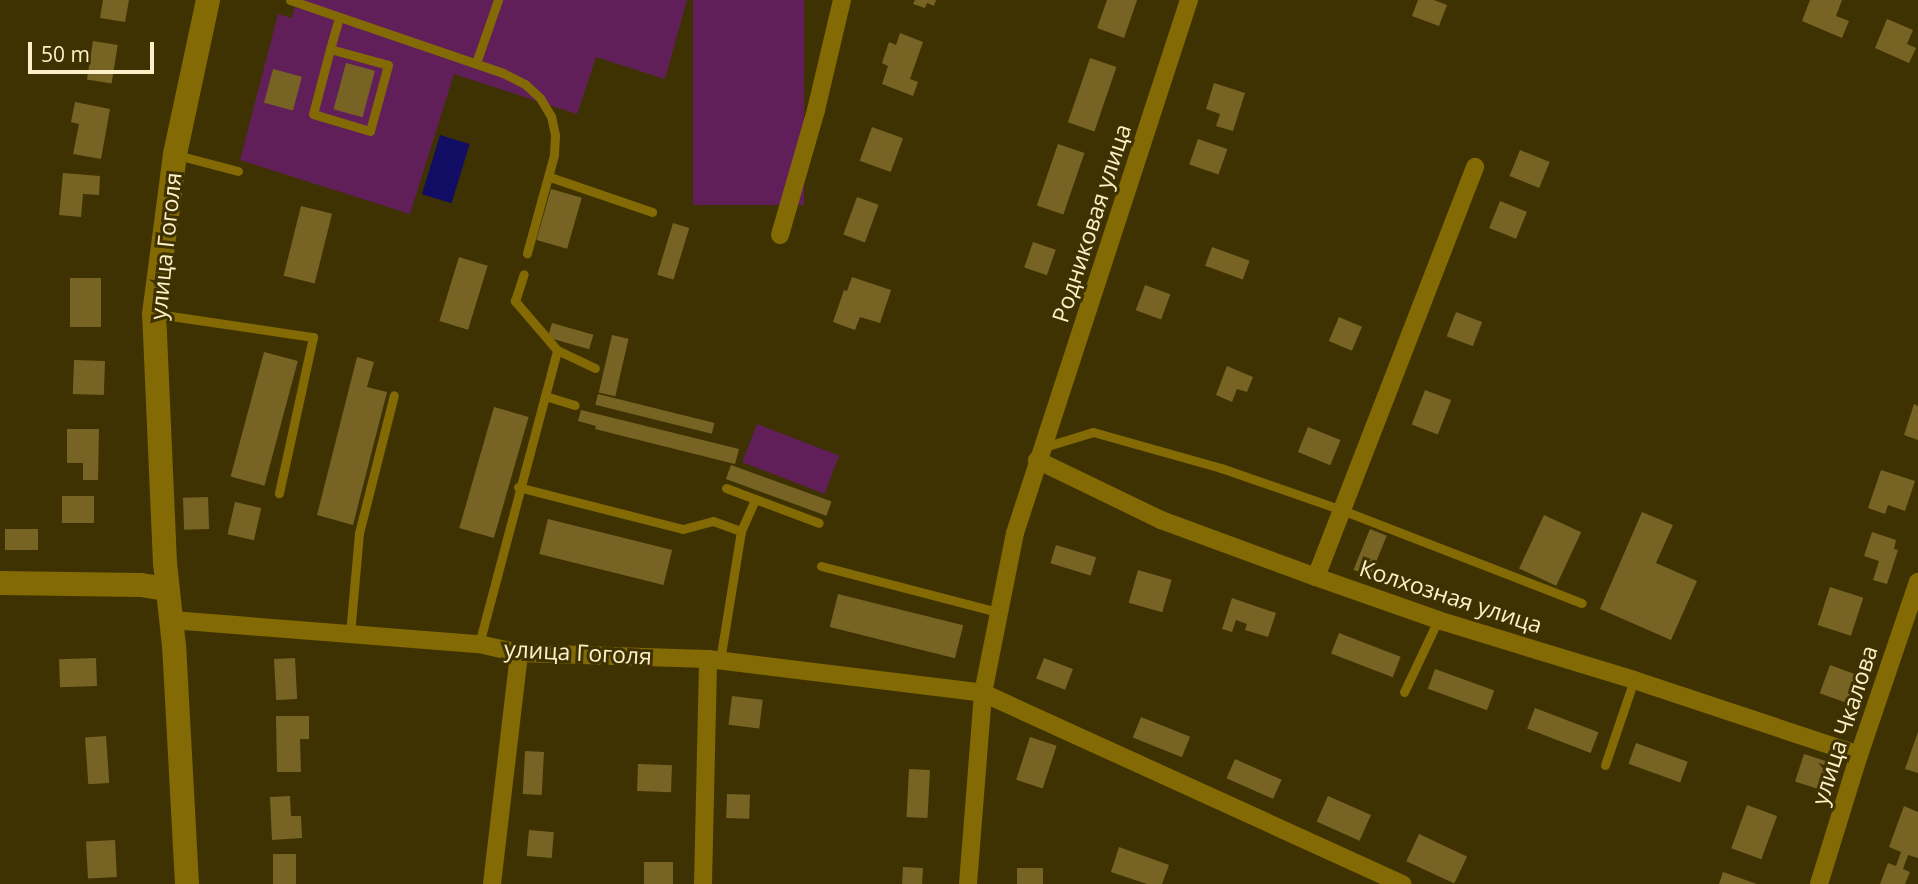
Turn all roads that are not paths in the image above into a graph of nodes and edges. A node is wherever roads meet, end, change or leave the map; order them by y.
1 (208, 0) edge
2 (290, 0) edge
3 (498, 0) edge
4 (842, 0) edge
5 (1189, 0) edge
6 (339, 17) junction
7 (330, 49) junction
8 (476, 63) junction
9 (175, 154) junction
10 (1475, 167) dead end
11 (238, 171) dead end
12 (550, 177) junction
13 (652, 212) dead end
14 (780, 235) dead end
15 (527, 253) dead end
16 (524, 274) dead end
17 (154, 314) junction
18 (557, 350) junction
19 (595, 368) dead end
20 (394, 395) dead end
21 (545, 396) junction
22 (575, 405) dead end
23 (1041, 453) junction
24 (518, 488) junction
25 (726, 488) dead end
26 (279, 493) dead end
27 (755, 499) junction
28 (1342, 510) junction
29 (818, 523) dead end
30 (741, 531) junction
31 (821, 566) dead end
32 (1316, 577) junction
33 (1918, 582) edge
34 (0, 583) edge
35 (167, 589) junction
36 (1582, 603) dead end
37 (999, 612) junction
38 (172, 620) junction
39 (1438, 620) junction
40 (350, 634) junction
41 (479, 644) junction
42 (519, 653) junction
43 (714, 659) junction
44 (1634, 680) junction
45 (1405, 692) dead end
46 (983, 693) junction
47 (1859, 755) junction
48 (1605, 765) dead end
49 (187, 884) edge
50 (492, 884) edge
51 (703, 884) edge
52 (968, 884) edge
53 (1403, 884) edge
54 (1819, 884) edge

1 - 9 main road, улица Гоголя
2 - 6 lane
3 - 8 lane
4 - 14 street
5 - 23 street, Родниковая улица
6 - 7 lane
6 - 8 lane
7 - 7 lane
8 - 12 lane
9 - 11 lane
9 - 17 main road, улица Гоголя
10 - 28 street
12 - 13 lane
12 - 15 lane
16 - 18 lane
17 - 26 lane
17 - 35 main road, улица Гоголя
18 - 19 lane
18 - 21 lane
20 - 40 lane
21 - 22 lane
21 - 24 lane
23 - 28 lane
23 - 32 street, Колхозная улица
23 - 37 street, Родниковая улица
24 - 30 lane
24 - 41 lane
25 - 27 lane
27 - 29 lane
27 - 30 lane
28 - 32 street
28 - 36 lane
30 - 43 lane
31 - 37 lane
32 - 39 street, Колхозная улица
33 - 47 street, улица Чкалова
34 - 35 main road
35 - 38 main road, улица Гоголя
37 - 46 street, Родниковая улица
38 - 40 street, улица Гоголя
38 - 49 main road, улица Гоголя
39 - 44 street, Колхозная улица
39 - 45 lane
40 - 41 street, улица Гоголя
41 - 42 street, улица Гоголя
42 - 43 street, улица Гоголя
42 - 50 street
43 - 46 street, улица Гоголя
43 - 51 street
44 - 47 street, Колхозная улица
44 - 48 lane
46 - 52 street
46 - 53 street
47 - 54 street, улица Чкалова

